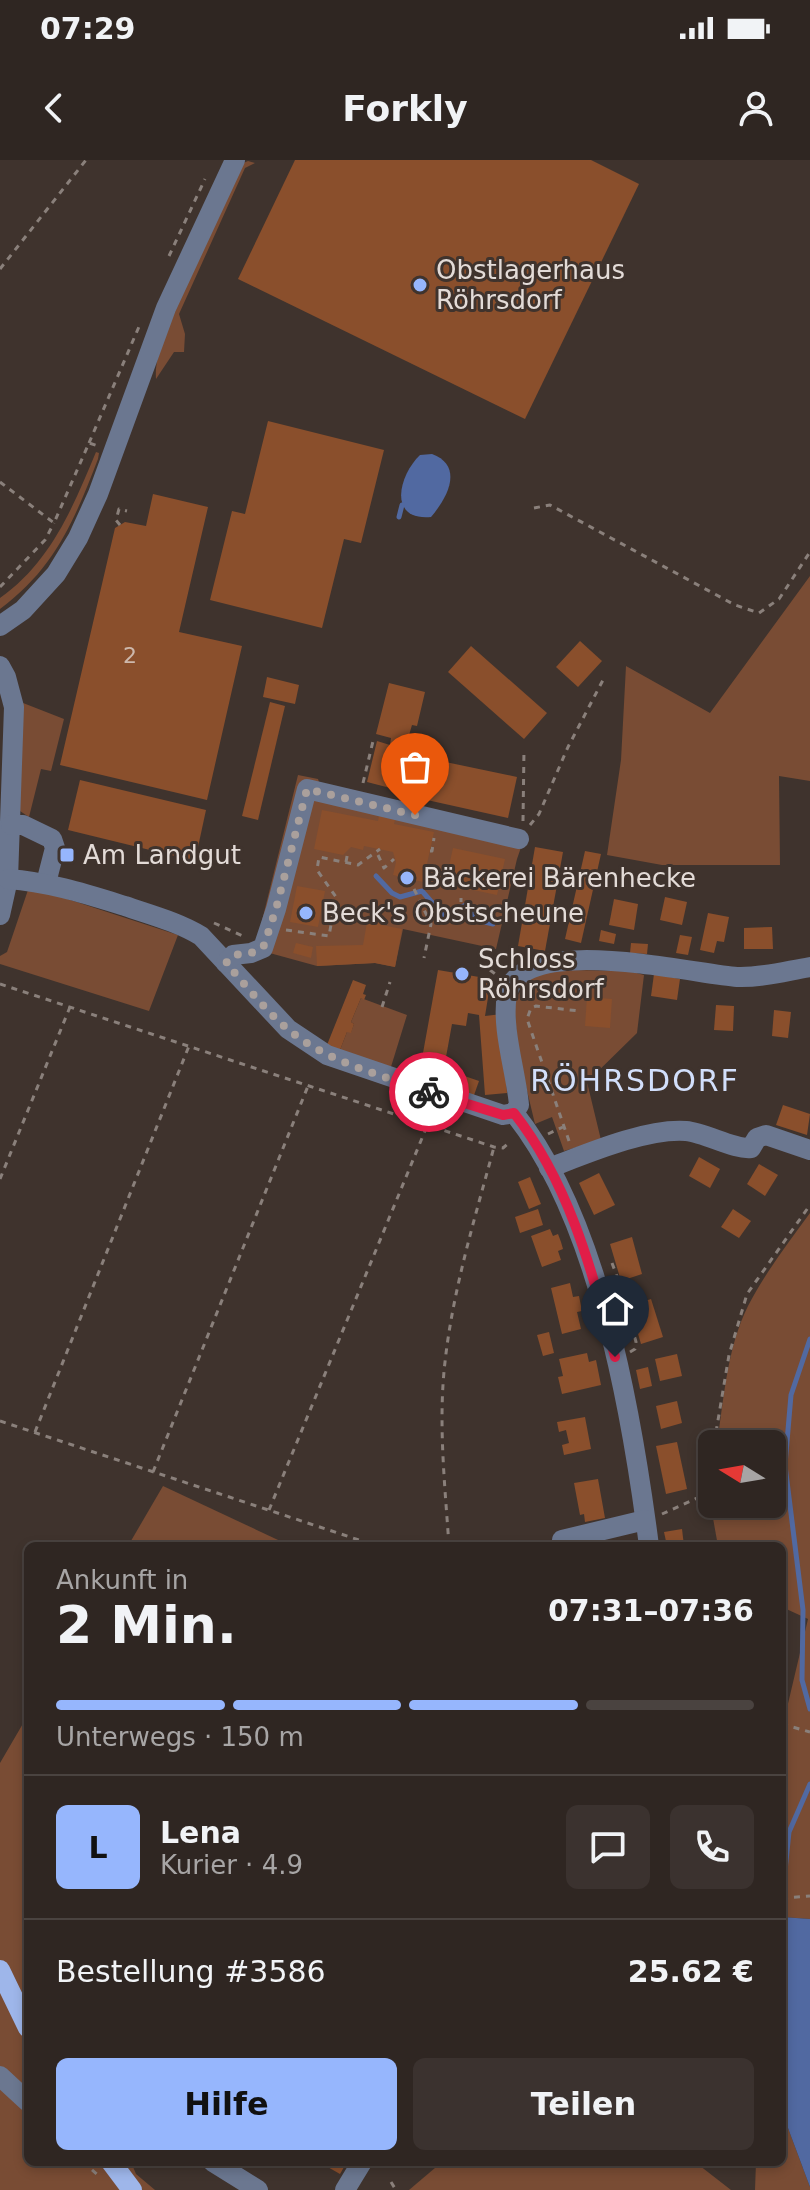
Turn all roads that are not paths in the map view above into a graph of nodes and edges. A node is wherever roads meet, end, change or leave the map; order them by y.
1 (235, 160) edge
2 (0, 626) edge
3 (0, 666) edge
4 (11, 825) junction
5 (519, 839) dead end
6 (8, 879) junction
7 (46, 883) junction
8 (0, 915) edge
9 (226, 963) junction
10 (810, 967) edge
11 (514, 1113) junction
12 (810, 1150) edge
13 (549, 1168) junction
14 (645, 1520) junction
15 (598, 1538) edge
16 (562, 1540) dead end
17 (648, 1542) edge
18 (0, 1970) edge
19 (24, 2020) edge
20 (0, 2076) edge
21 (24, 2098) edge
22 (114, 2166) edge
23 (219, 2166) edge
24 (360, 2166) edge
25 (132, 2190) edge
26 (258, 2190) edge
27 (345, 2190) edge

1 - 2 street
3 - 4 street
4 - 6 street
4 - 7 street
5 - 9 street
6 - 7 street
6 - 8 street
7 - 9 street
9 - 11 street
10 - 11 street
11 - 13 street
12 - 13 street
13 - 14 street
14 - 15 street
14 - 17 street
15 - 16 street
18 - 19 main road
20 - 21 street
22 - 25 main road
23 - 26 street
24 - 27 street

